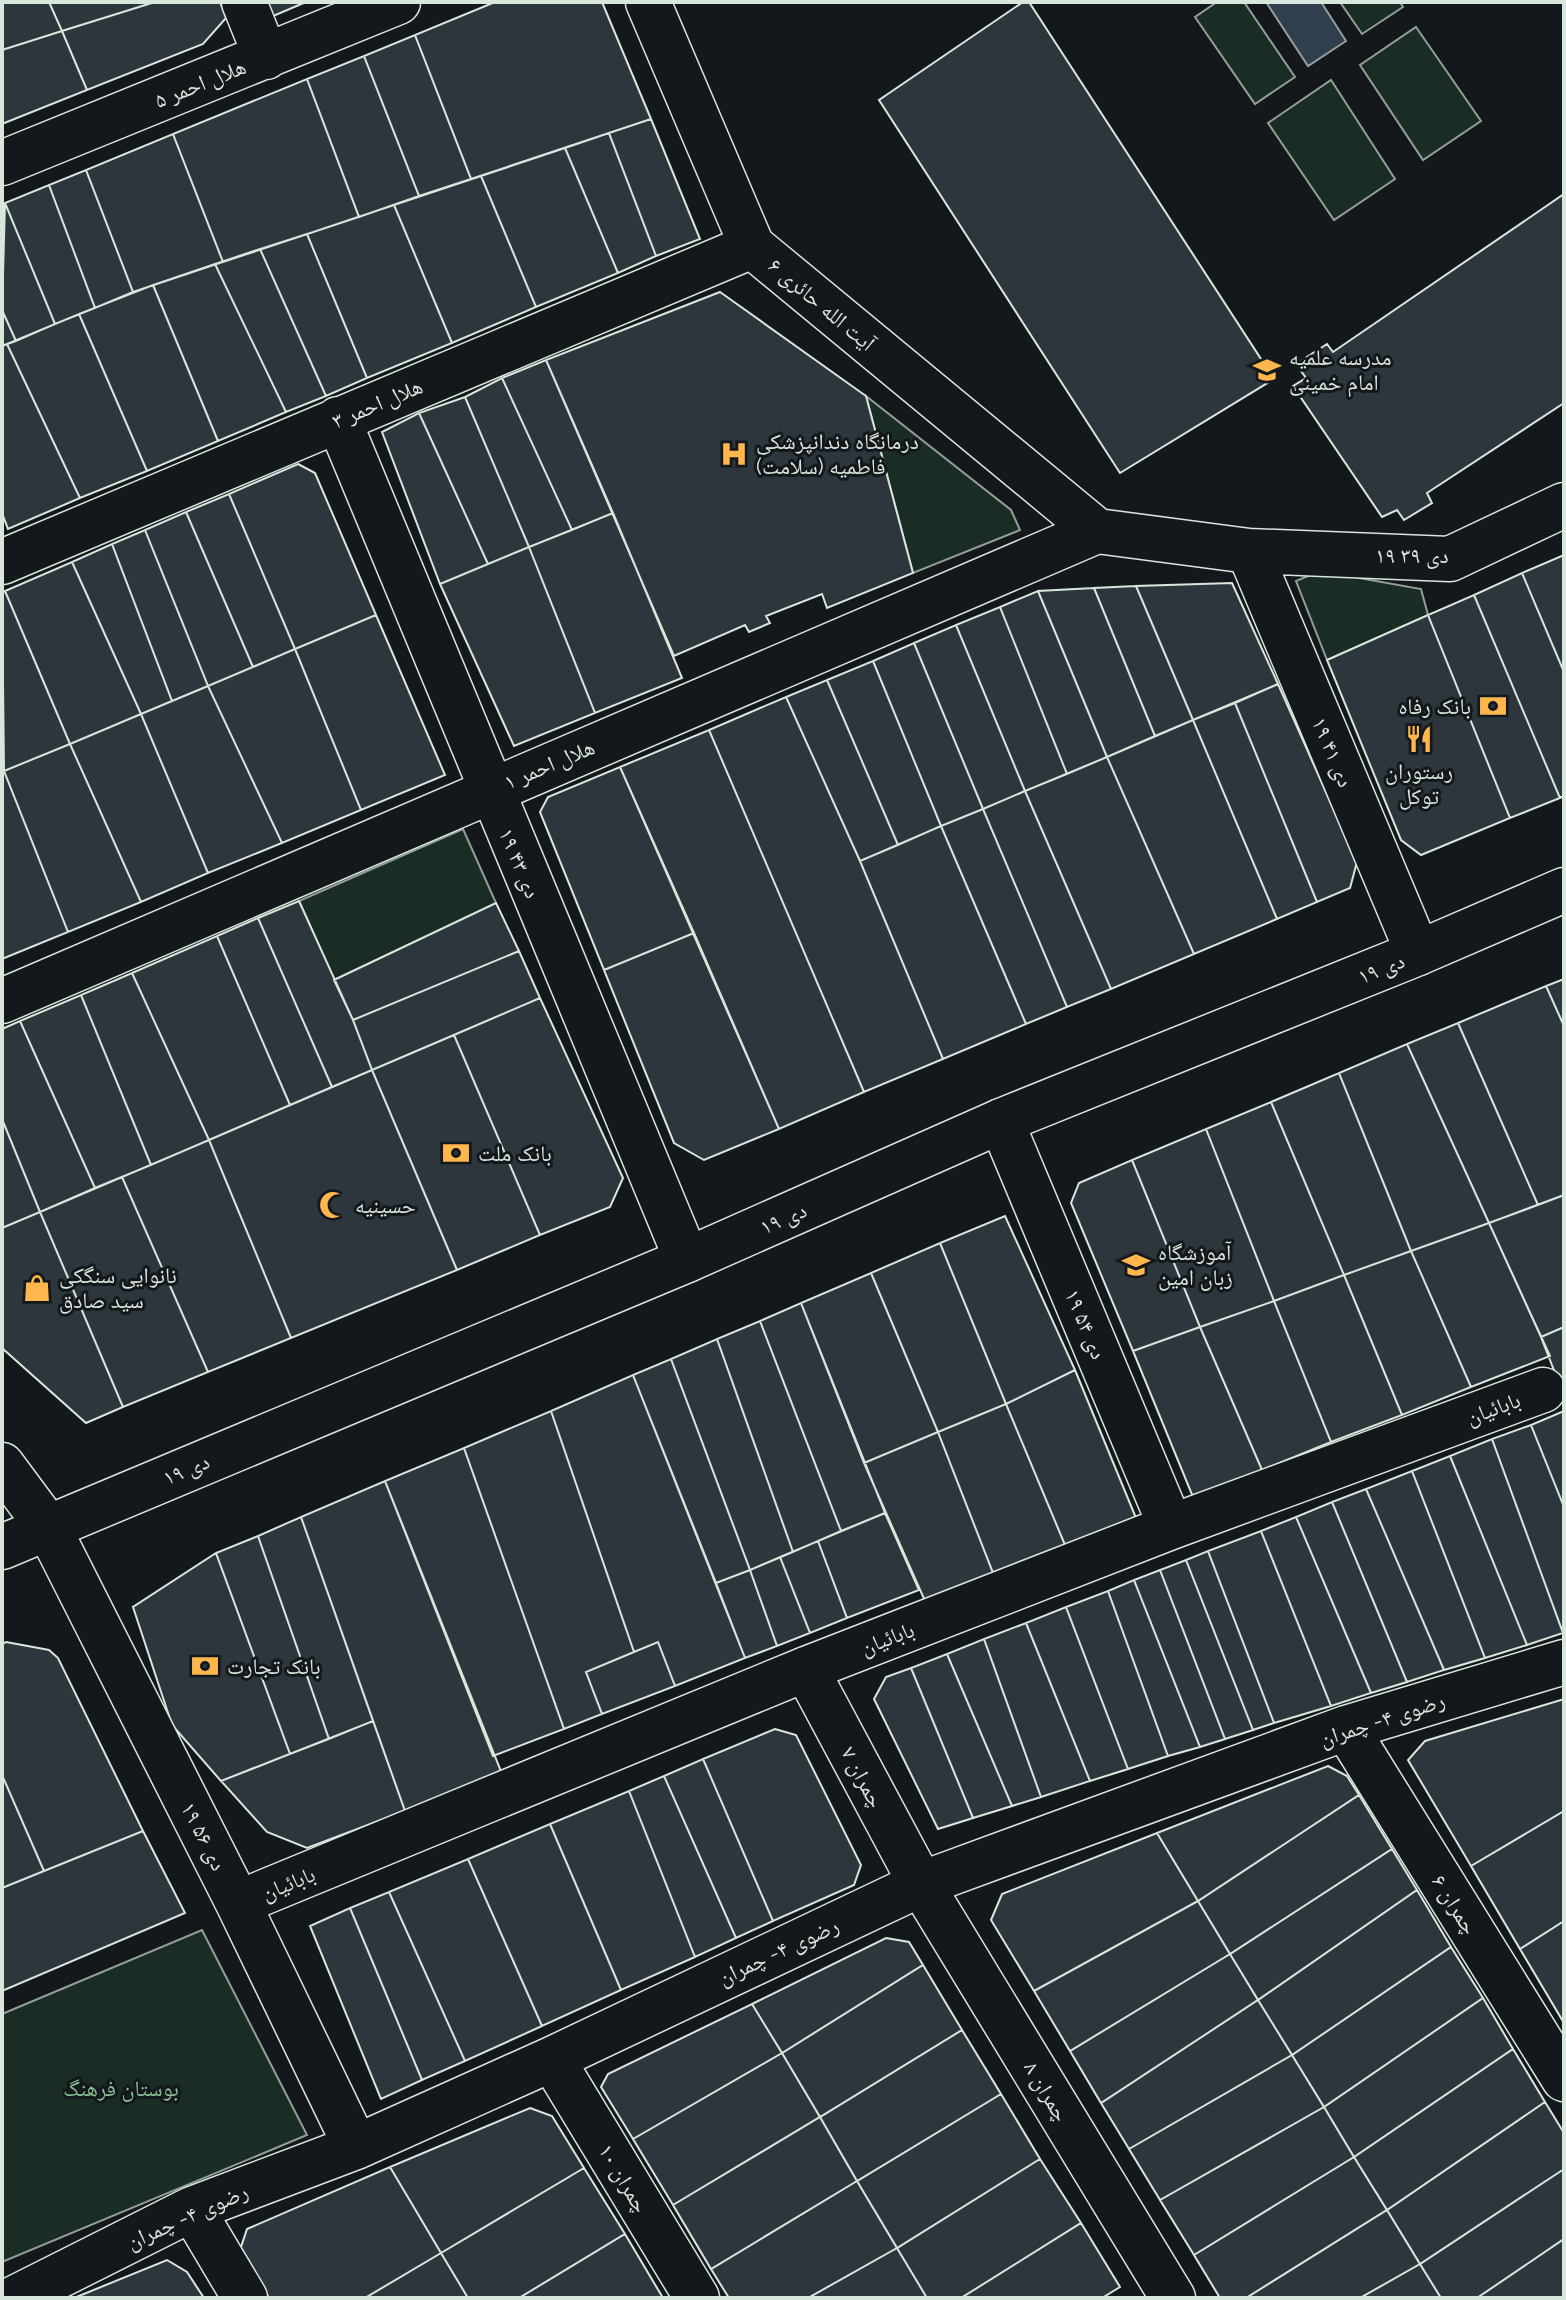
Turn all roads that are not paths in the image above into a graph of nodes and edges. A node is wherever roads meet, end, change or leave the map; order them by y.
1 (244, 2) edge
2 (398, 2) edge
3 (648, 2) edge
4 (266, 57) junction
5 (2, 163) edge
6 (752, 246) junction
7 (338, 419) junction
8 (1564, 505) edge
9 (1097, 531) junction
10 (1249, 551) junction
11 (2, 562) edge
12 (490, 789) junction
13 (1564, 890) edge
14 (1418, 953) junction
15 (2, 1001) edge
16 (1001, 1121) junction
17 (687, 1260) junction
18 (1543, 1390) dead end
19 (2, 1465) edge
20 (48, 1527) junction
21 (1171, 1527) junction
22 (2, 1547) edge
23 (1564, 1662) edge
24 (806, 1669) junction
25 (1346, 1728) junction
26 (921, 1884) junction
27 (238, 1903) junction
28 (552, 2059) junction
29 (1564, 2079) edge
30 (356, 2147) junction
31 (192, 2209) junction
32 (15, 2298) edge
33 (245, 2298) edge
34 (697, 2298) edge
35 (1173, 2298) edge

1 - 4 street
2 - 4 street, هلال احمر ۵
3 - 6 street, آیت الله حائری ۶
4 - 5 street, هلال احمر ۵
6 - 7 street, هلال احمر ۳
6 - 9 street, آیت الله حائری ۶
7 - 11 street, هلال احمر ۳
7 - 12 street, ۱۹ دی ۴۳
8 - 10 street, ۱۹ دی ۳۹
9 - 10 street, ۱۹ دی ۳۹
9 - 12 street, هلال احمر ۱
10 - 14 street, ۱۹ دی ۴۱
12 - 15 street, هلال احمر ۱
12 - 17 street, ۱۹ دی ۴۳
13 - 14 street, ۱۹ دی
14 - 16 street, ۱۹ دی
16 - 17 street, ۱۹ دی
16 - 21 street, ۱۹ دی ۵۴
17 - 20 street, ۱۹ دی
18 - 21 street, بابائیان
19 - 20 street, ۱۹ دی ۵۶
20 - 22 street, ۱۹ دی
20 - 27 street, ۱۹ دی ۵۶
21 - 24 street, بابائیان
23 - 25 street, رضوی ۴- چمران
24 - 26 street, چمران ۷
24 - 27 street, بابائیان
25 - 26 street, رضوی ۴- چمران
25 - 29 street, چمران ۶
26 - 28 street, رضوی ۴- چمران
26 - 35 street, چمران ۸
27 - 30 street, ۱۹ دی ۵۶
28 - 30 street, رضوی ۴- چمران
28 - 34 street, چمران ۱۰
30 - 31 street, رضوی ۴- چمران
31 - 32 street, رضوی ۴- چمران
31 - 33 street

